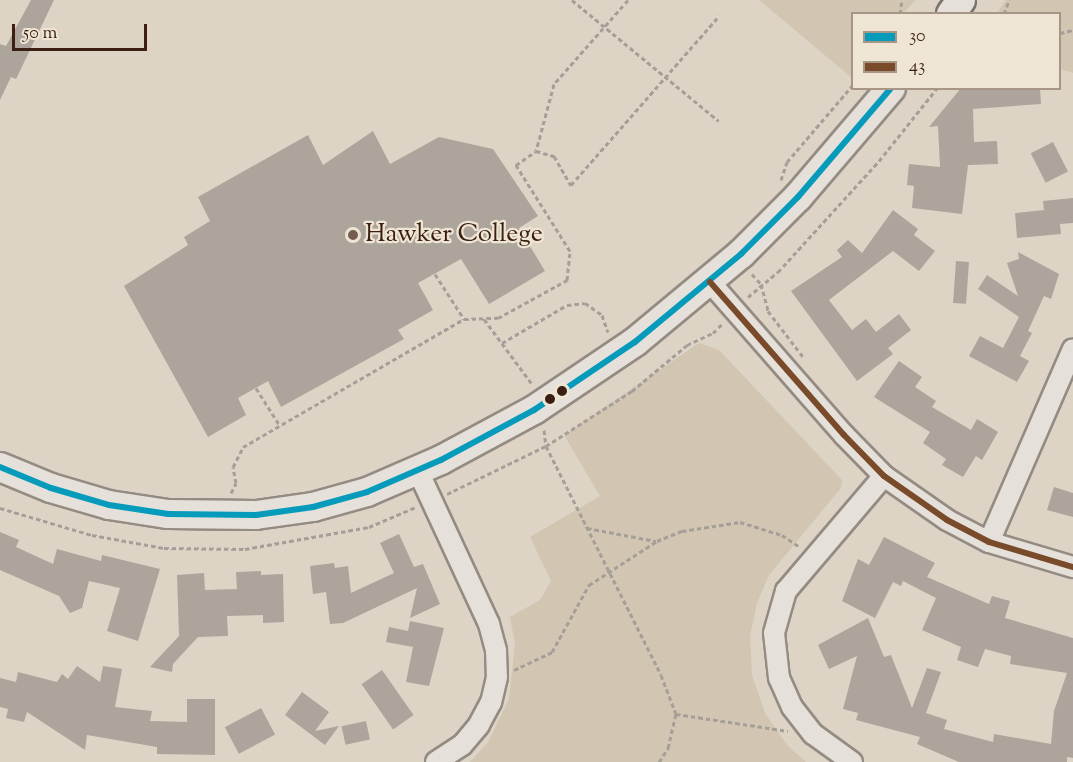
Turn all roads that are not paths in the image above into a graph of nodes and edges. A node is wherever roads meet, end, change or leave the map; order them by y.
1 (889, 90) edge
2 (710, 282) junction
3 (1073, 349) edge
4 (0, 466) edge
5 (418, 471) junction
6 (884, 476) junction
7 (989, 542) junction
8 (1073, 567) edge
9 (436, 762) edge
10 (852, 762) edge

1 - 2 street
2 - 5 street
2 - 6 street
3 - 7 street
4 - 5 street
5 - 9 street
6 - 7 street
6 - 10 street
7 - 8 street

